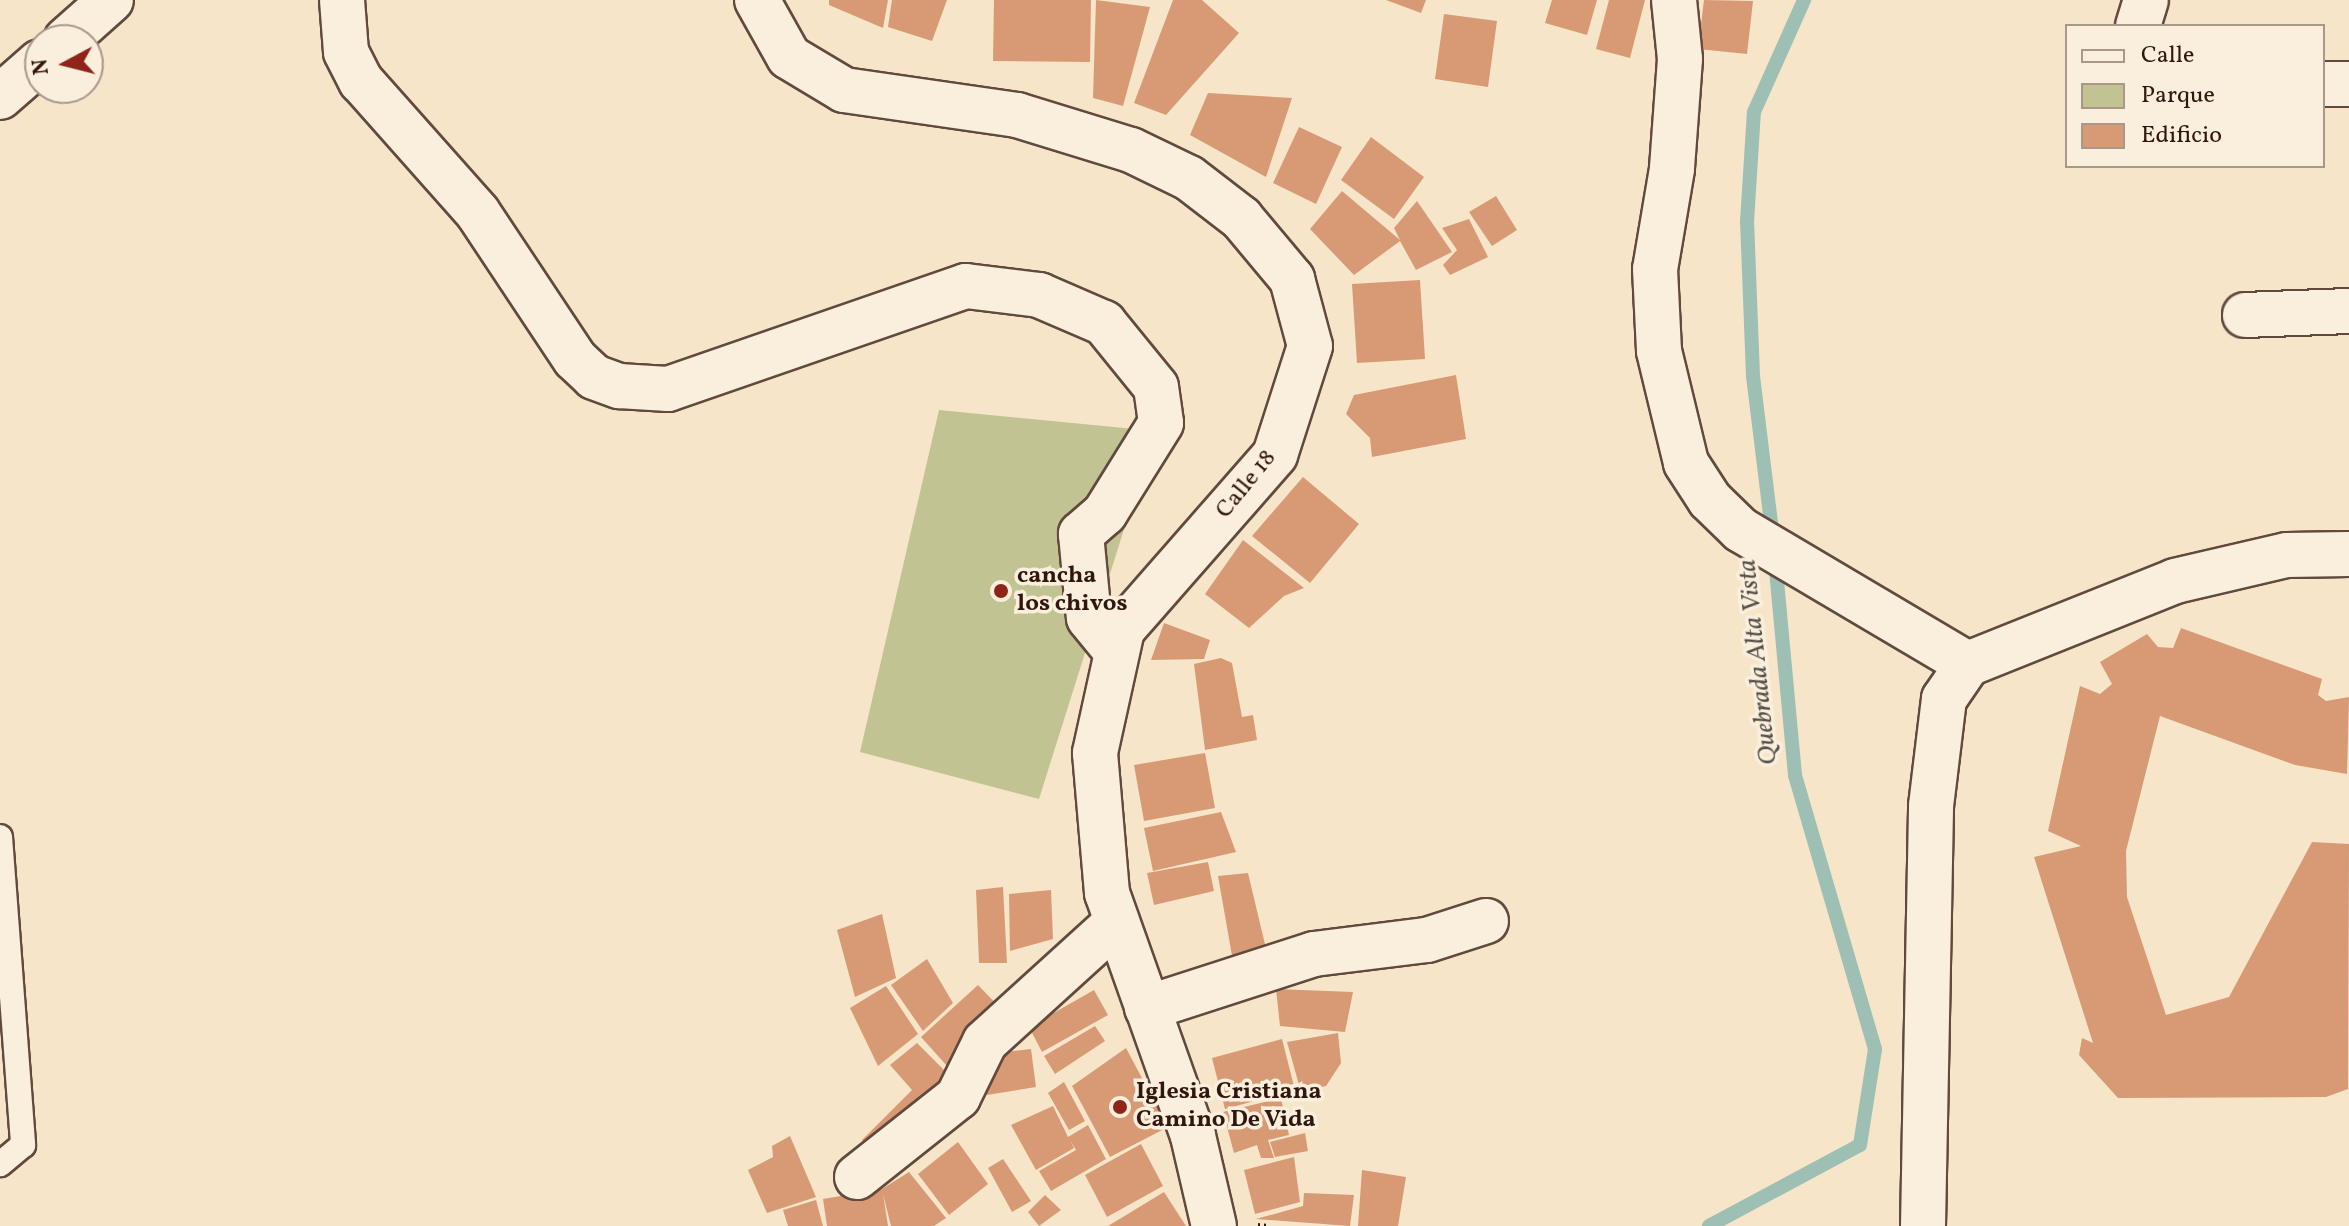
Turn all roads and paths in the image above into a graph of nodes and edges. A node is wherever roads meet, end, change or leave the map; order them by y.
1 (111, 0) edge
2 (342, 0) edge
3 (757, 0) edge
4 (1674, 0) edge
5 (2146, 0) edge
6 (84, 24) edge
7 (2139, 24) edge
8 (24, 76) edge
9 (2325, 84) edge
10 (2349, 84) edge
11 (0, 97) edge
12 (2349, 311) edge
13 (2245, 315) dead end
14 (2349, 554) edge
15 (1116, 651) junction
16 (1968, 664) junction
17 (0, 837) edge
18 (1486, 921) dead end
19 (1117, 922) junction
20 (1147, 1008) junction
21 (0, 1164) edge
22 (857, 1177) dead end
23 (1214, 1226) edge
24 (1923, 1226) edge

1 - 6 street
2 - 15 street
3 - 15 street, Calle 18
4 - 16 street
5 - 7 street
8 - 11 street
9 - 10 street
12 - 13 street
14 - 16 street
15 - 19 street, Calle 18
16 - 24 street
17 - 21 lane
18 - 20 street
19 - 20 street, Calle 18
19 - 22 street
20 - 23 street, Calle 18

